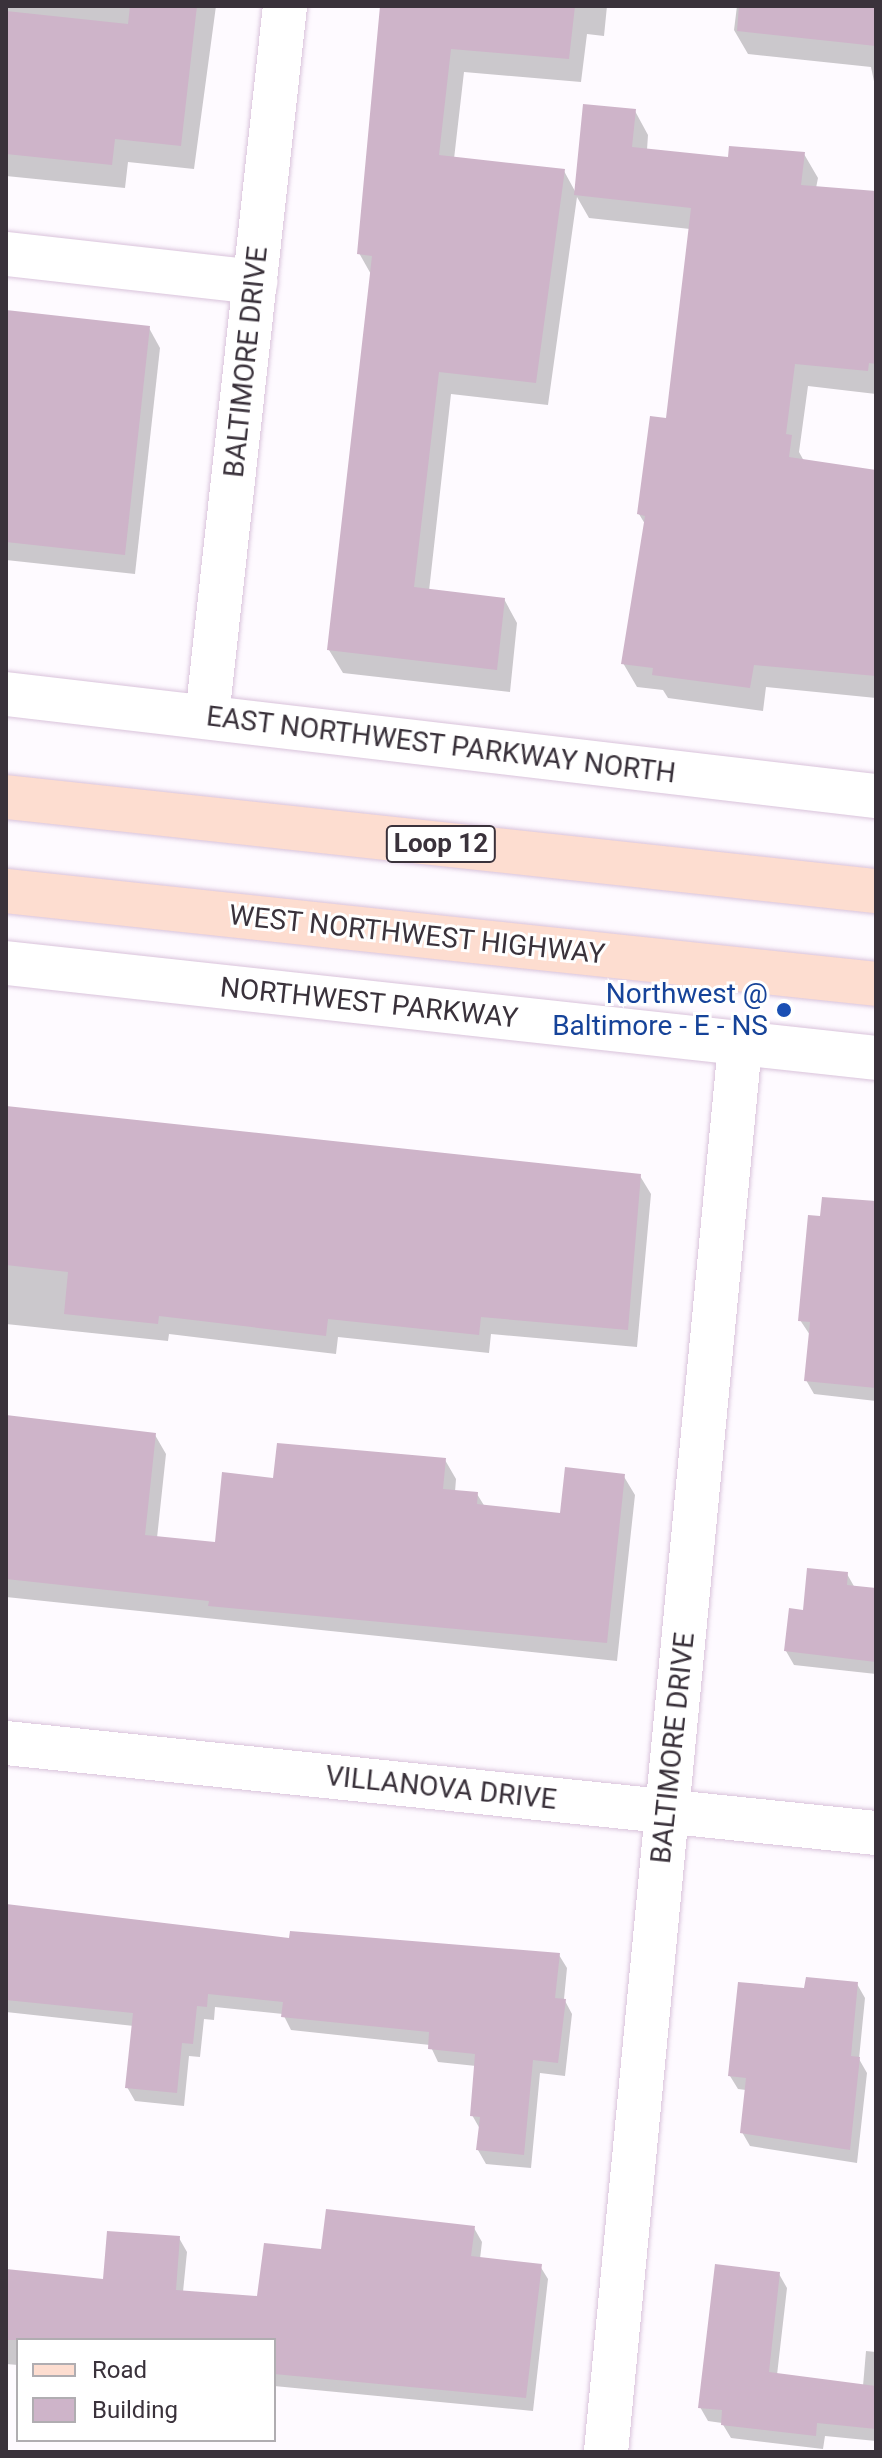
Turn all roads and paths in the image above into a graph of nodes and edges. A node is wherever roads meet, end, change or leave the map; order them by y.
1 (285, 6) edge
2 (6, 254) edge
3 (255, 282) junction
4 (6, 694) edge
5 (207, 717) junction
6 (876, 796) edge
7 (6, 797) edge
8 (6, 891) edge
9 (876, 891) edge
10 (6, 963) edge
11 (876, 984) edge
12 (740, 1044) junction
13 (876, 1058) edge
14 (6, 1743) edge
15 (666, 1811) junction
16 (876, 1833) edge
17 (606, 2452) edge

1 - 3 street, BALTIMORE DRIVE
2 - 3 street
3 - 5 street, BALTIMORE DRIVE
4 - 5 street, EAST NORTHWEST PARKWAY NORTH
5 - 6 street, EAST NORTHWEST PARKWAY NORTH
7 - 9 main road, Loop 12
8 - 11 main road, WEST NORTHWEST HIGHWAY
10 - 12 street, NORTHWEST PARKWAY
12 - 13 street, NORTHWEST PARKWAY
12 - 15 street, BALTIMORE DRIVE
14 - 15 street, VILLANOVA DRIVE
15 - 16 street, VILLANOVA DRIVE
15 - 17 street, BALTIMORE DRIVE

